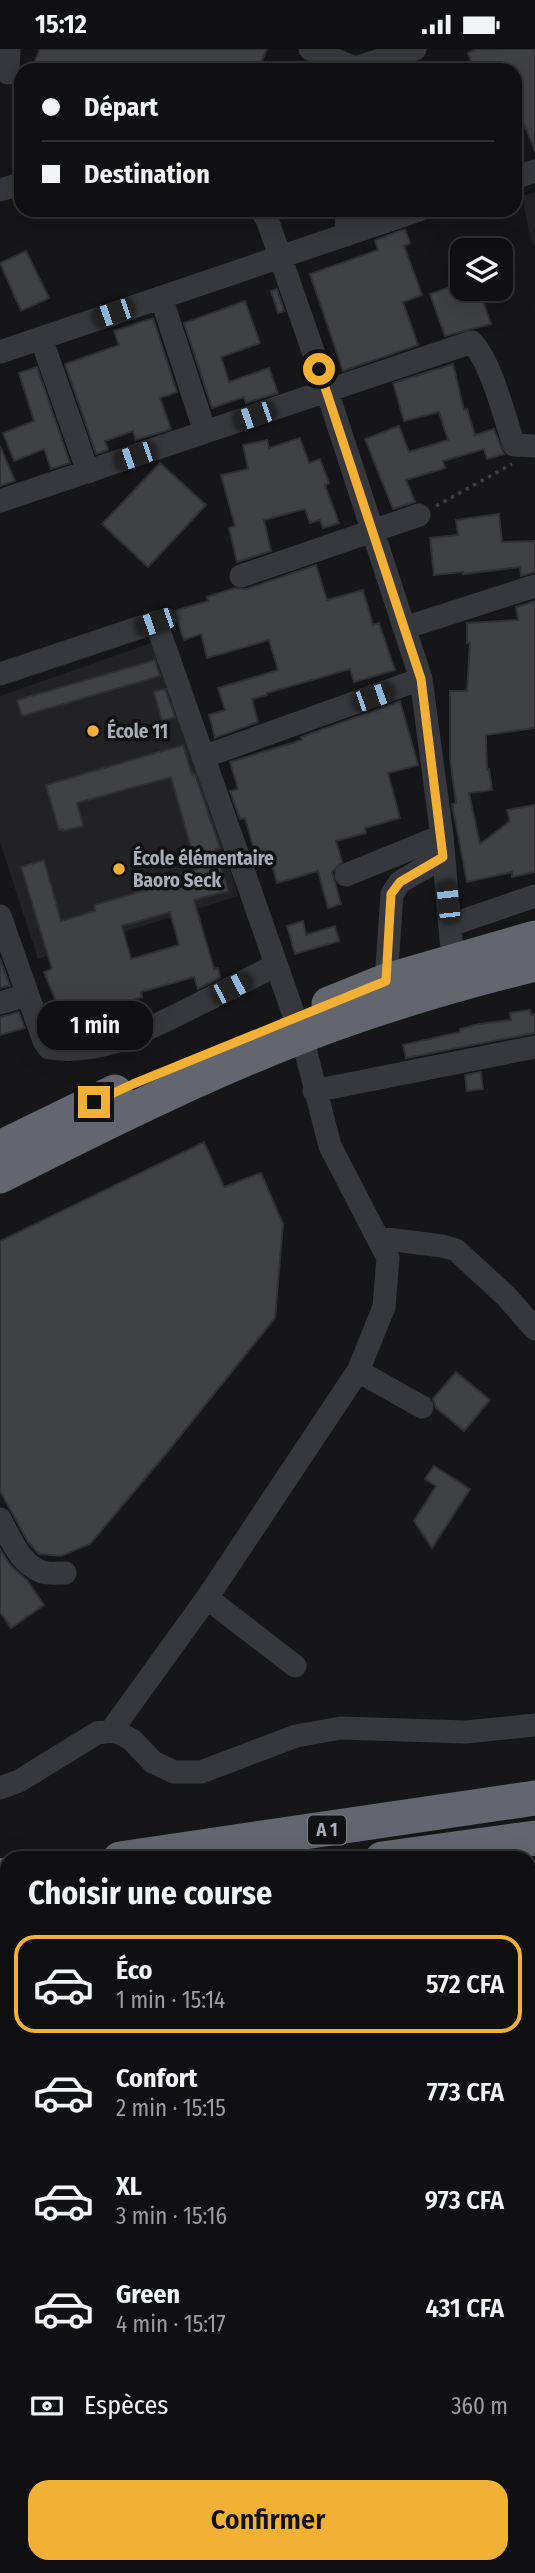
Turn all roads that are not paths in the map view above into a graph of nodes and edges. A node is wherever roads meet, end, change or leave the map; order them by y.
1 (9, 49) edge
2 (310, 49) edge
3 (415, 49) edge
4 (355, 62) edge
5 (10, 74) edge
6 (266, 217) edge
7 (347, 217) edge
8 (399, 217) edge
9 (346, 235) junction
10 (279, 256) junction
11 (161, 297) junction
12 (41, 338) junction
13 (0, 352) edge
14 (327, 391) junction
15 (205, 432) junction
16 (525, 445) edge
17 (88, 472) junction
18 (0, 502) edge
19 (419, 515) road end
20 (372, 533) junction
21 (241, 576) dead end
22 (535, 586) edge
23 (404, 628) junction
24 (0, 674) edge
25 (421, 679) junction
26 (203, 757) junction
27 (442, 846) junction
28 (346, 875) dead end
29 (535, 896) edge
30 (0, 916) edge
31 (450, 925) junction
32 (535, 938) edge
33 (453, 961) junction
34 (535, 964) edge
35 (276, 965) junction
36 (386, 981) junction
37 (27, 995) junction
38 (0, 1003) edge
39 (299, 1028) junction
40 (535, 1047) edge
41 (314, 1091) junction
42 (0, 1148) edge
43 (0, 1176) edge
44 (379, 1238) junction
45 (535, 1329) edge
46 (358, 1371) junction
47 (422, 1407) dead end
48 (0, 1519) edge
49 (65, 1573) dead end
50 (207, 1598) junction
51 (295, 1666) dead end
52 (535, 1725) edge
53 (111, 1731) junction
54 (0, 1788) edge
55 (535, 1798) edge
56 (535, 1838) edge
57 (174, 1851) edge
58 (440, 1851) edge

1 - 5 street
2 - 4 street
3 - 4 street
6 - 10 street
7 - 9 street
8 - 9 street
9 - 10 street
10 - 11 street
10 - 14 street
11 - 12 street
11 - 15 street
12 - 13 street
12 - 17 street
14 - 15 street
14 - 16 street
14 - 20 street
15 - 17 street
17 - 18 street
19 - 20 street
20 - 21 street
20 - 23 street
22 - 23 street
23 - 25 street
24 - 26 street
25 - 26 street
25 - 27 street
26 - 35 street
27 - 28 street
27 - 31 street
27 - 36 street
29 - 31 street
30 - 37 street
31 - 33 street
32 - 33 highway
33 - 36 highway
34 - 39 highway
35 - 37 street
35 - 39 street
36 - 39 highway
37 - 38 street
39 - 41 street
39 - 42 highway
39 - 43 highway
40 - 41 street
41 - 44 street
44 - 45 street
44 - 46 street
46 - 47 street
46 - 50 street
48 - 49 street
50 - 51 street
50 - 53 street
52 - 53 street
53 - 54 street
55 - 57 highway, A 1
56 - 58 highway

